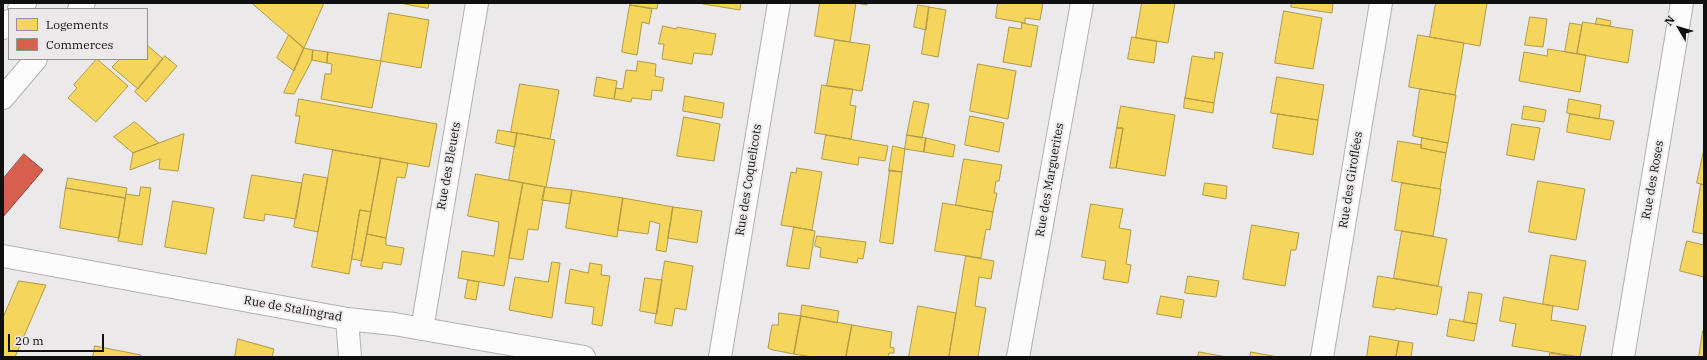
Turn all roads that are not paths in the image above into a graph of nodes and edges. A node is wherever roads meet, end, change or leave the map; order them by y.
1 (477, 3) edge
2 (779, 3) edge
3 (1082, 3) edge
4 (1381, 3) edge
5 (1682, 3) edge
6 (35, 60) edge
7 (3, 98) edge
8 (3, 256) edge
9 (347, 319) junction
10 (422, 329) junction
11 (350, 357) edge
12 (584, 357) edge
13 (720, 357) edge
14 (1018, 357) edge
15 (1322, 357) edge
16 (1623, 357) edge

1 - 10 street, Rue des Bleuets
2 - 13 street, Rue des Coquelicots
3 - 14 street, Rue des Marguerites
4 - 15 street, Rue des Giroflées
5 - 16 street, Rue des Roses
6 - 7 street
8 - 9 street, Rue de Stalingrad
9 - 10 street, Rue de Stalingrad
9 - 11 street
10 - 12 street, Rue de Stalingrad

